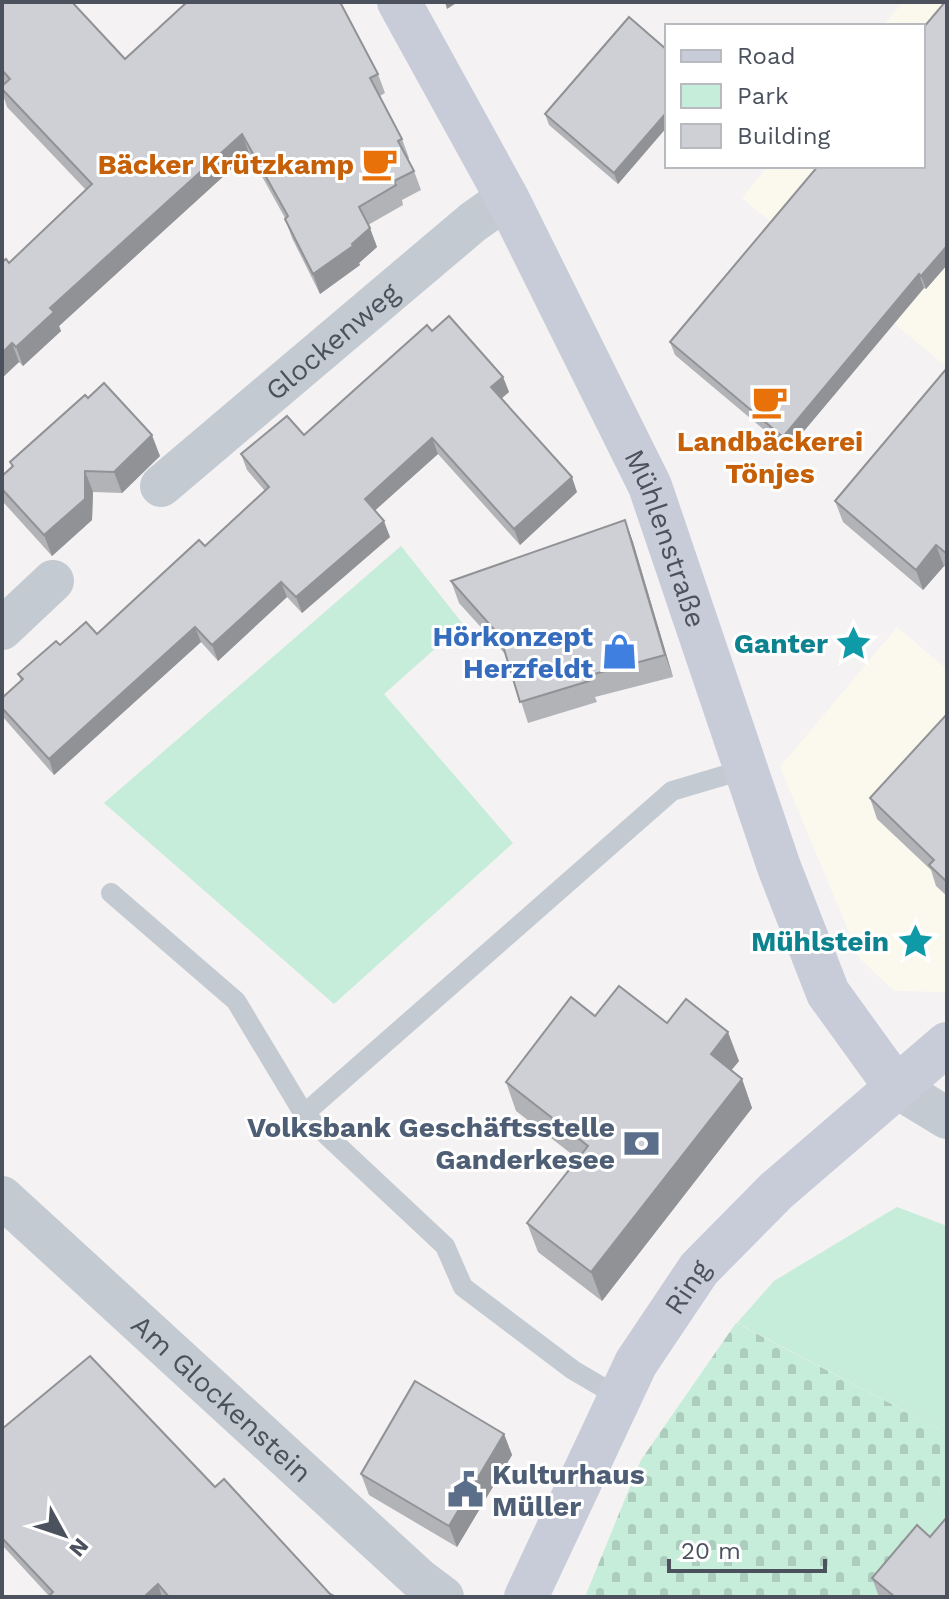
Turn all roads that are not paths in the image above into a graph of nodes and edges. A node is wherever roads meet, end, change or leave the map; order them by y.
1 (399, 2) edge
2 (507, 198) junction
3 (161, 486) dead end
4 (53, 581) dead end
5 (2, 629) edge
6 (746, 769) junction
7 (111, 893) dead end
8 (947, 1044) edge
9 (896, 1087) junction
10 (304, 1114) junction
11 (947, 1118) edge
12 (2, 1197) edge
13 (619, 1397) junction
14 (443, 1597) edge
15 (526, 1597) edge

1 - 2 street, Mühlenstraße
2 - 3 street, Glockenweg
2 - 6 street, Mühlenstraße
4 - 5 street
6 - 9 street, Mühlenstraße
6 - 10 lane
7 - 10 lane
8 - 9 street, Ring
9 - 11 street
9 - 13 street, Ring
10 - 13 lane
12 - 14 street, Am Glockenstein
13 - 15 street, Ring

